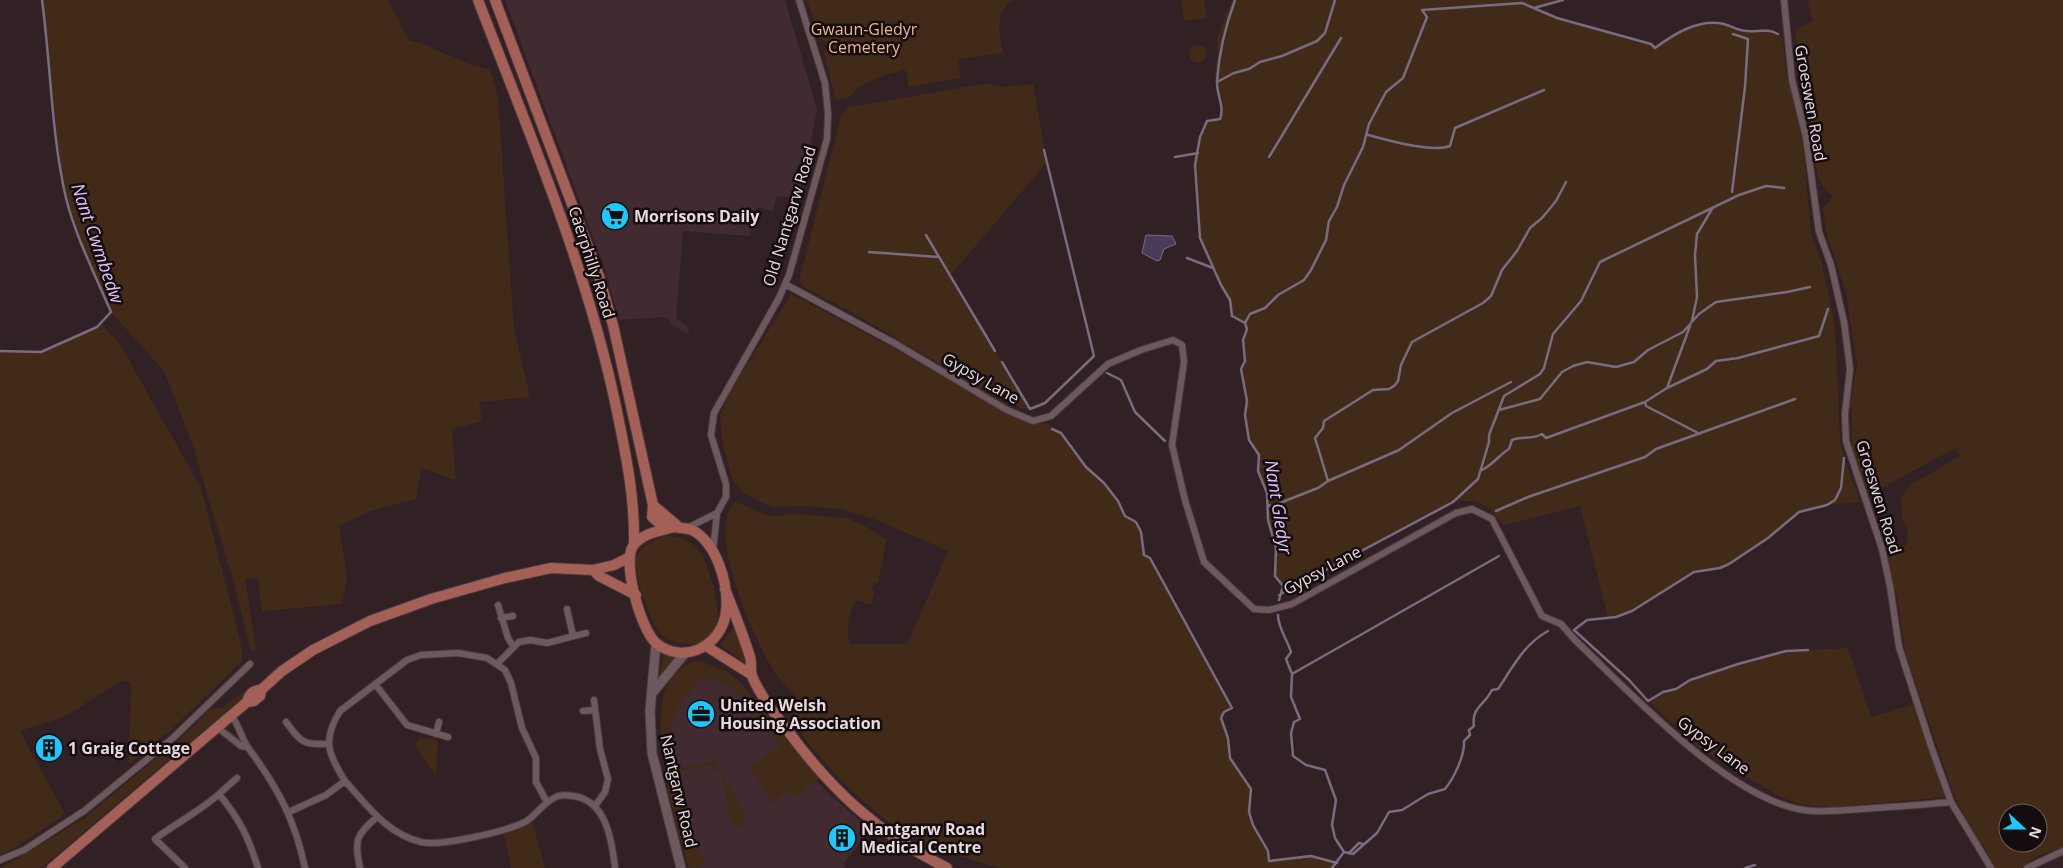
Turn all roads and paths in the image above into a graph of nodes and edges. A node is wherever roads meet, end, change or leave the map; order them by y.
1 (478, 0) edge
2 (495, 0) edge
3 (799, 0) edge
4 (1784, 0) edge
5 (785, 284) junction
6 (653, 505) junction
7 (717, 513) junction
8 (684, 528) junction
9 (666, 529) junction
10 (634, 544) junction
11 (713, 551) junction
12 (630, 557) junction
13 (593, 570) junction
14 (725, 589) junction
15 (636, 595) junction
16 (498, 605) dead end
17 (568, 609) dead end
18 (513, 616) dead end
19 (501, 618) junction
20 (586, 633) dead end
21 (573, 636) junction
22 (656, 643) junction
23 (513, 646) junction
24 (706, 646) junction
25 (686, 652) junction
26 (250, 664) dead end
27 (497, 664) junction
28 (752, 675) junction
29 (376, 684) junction
30 (654, 691) junction
31 (594, 700) dead end
32 (595, 710) junction
33 (583, 711) dead end
34 (231, 715) junction
35 (286, 722) dead end
36 (440, 722) dead end
37 (217, 727) junction
38 (436, 734) junction
39 (448, 737) dead end
40 (328, 744) junction
41 (247, 747) junction
42 (237, 778) dead end
43 (345, 781) junction
44 (219, 794) junction
45 (547, 802) junction
46 (1952, 802) junction
47 (595, 806) junction
48 (289, 812) junction
49 (378, 817) junction
50 (2063, 851) edge
51 (0, 860) edge
52 (52, 868) edge
53 (184, 868) edge
54 (258, 868) edge
55 (305, 868) edge
56 (360, 868) edge
57 (615, 868) edge
58 (681, 868) edge
59 (947, 868) edge
60 (1991, 868) edge
61 (2027, 868) edge

1 - 10 main road, Caerphilly Road
2 - 6 main road, Caerphilly Road
3 - 5 street, Old Nantgarw Road
4 - 46 street, Groeswen Road
5 - 7 street, Old Nantgarw Road
5 - 46 street, Gypsy Lane
6 - 8 main road
6 - 9 main road, Caerphilly Road
7 - 8 street
7 - 11 street, Old Nantgarw Road
8 - 9 main road
8 - 11 main road
9 - 10 main road
10 - 12 main road
11 - 14 main road
12 - 13 main road
12 - 15 main road
13 - 15 main road
13 - 34 main road
14 - 24 main road
14 - 28 main road
15 - 22 main road
16 - 19 street
17 - 21 street
18 - 19 street
19 - 23 street
20 - 21 street
21 - 23 street
22 - 25 main road
22 - 30 main road, Nantgarw Road
23 - 27 street
24 - 25 main road
24 - 28 main road
25 - 30 main road
26 - 51 street
27 - 29 street
27 - 45 street
28 - 59 main road
29 - 38 street
29 - 40 street
30 - 58 main road, Nantgarw Road
31 - 32 street
32 - 33 street
32 - 47 street
34 - 37 main road
34 - 41 street
35 - 40 street
36 - 38 street
37 - 41 street
37 - 52 main road
38 - 39 street
40 - 43 street
41 - 48 street
42 - 44 street
43 - 48 street
43 - 49 street
44 - 53 street
44 - 54 street
45 - 47 street
45 - 49 street
46 - 60 street, Groeswen Road
47 - 57 street
48 - 55 street
49 - 56 street
50 - 61 street

